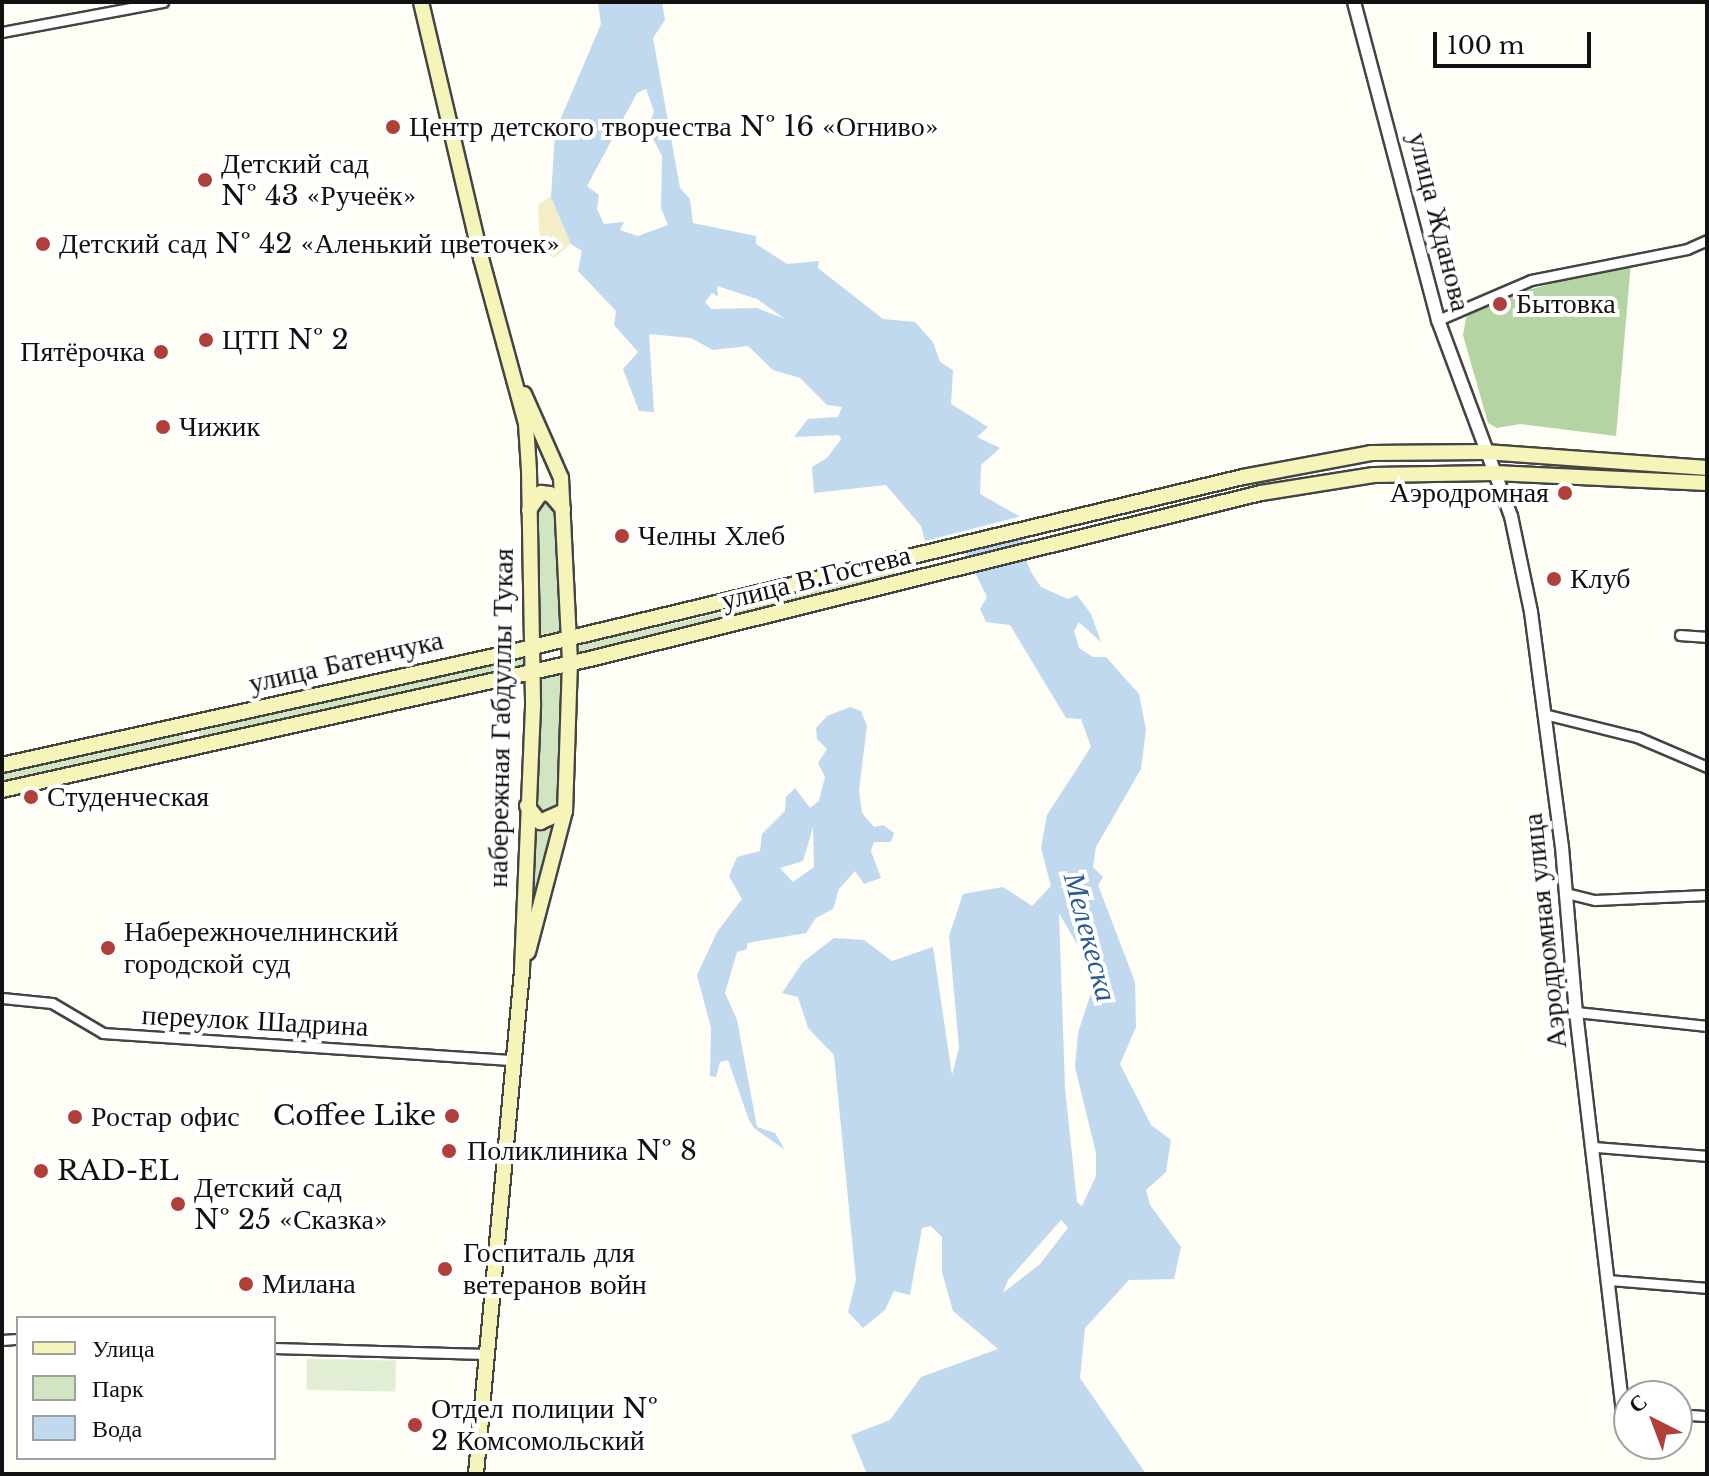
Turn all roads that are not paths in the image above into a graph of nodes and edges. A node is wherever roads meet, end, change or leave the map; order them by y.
1 (163, 2) edge
2 (421, 2) edge
3 (1354, 2) edge
4 (2, 32) edge
5 (1707, 240) edge
6 (1438, 320) junction
7 (512, 372) junction
8 (1485, 452) junction
9 (1707, 468) edge
10 (1494, 473) junction
11 (1707, 483) edge
12 (529, 510) junction
13 (565, 513) junction
14 (701, 608) joint
15 (1680, 635) dead end
16 (568, 637) junction
17 (1707, 637) edge
18 (533, 646) junction
19 (590, 659) joint
20 (570, 662) junction
21 (533, 671) junction
22 (1544, 714) junction
23 (183, 726) junction
24 (185, 749) junction
25 (2, 765) edge
26 (1707, 767) edge
27 (2, 790) edge
28 (525, 802) junction
29 (565, 811) junction
30 (1566, 893) junction
31 (1707, 895) edge
32 (522, 971) junction
33 (2, 998) edge
34 (1576, 1012) junction
35 (1707, 1026) edge
36 (513, 1060) junction
37 (1595, 1147) junction
38 (1707, 1156) edge
39 (1608, 1280) junction
40 (1707, 1288) edge
41 (276, 1348) edge
42 (485, 1354) junction
43 (1622, 1380) edge
44 (476, 1474) edge

1 - 4 street
2 - 7 main road, набережная Габдуллы Тукая
3 - 6 street, улица Жданова
5 - 6 street
6 - 8 street, улица Жданова
7 - 12 main road, набережная Габдуллы Тукая
7 - 13 main road, набережная Габдуллы Тукая
8 - 9 main road, улица В.Гостева
8 - 10 street, Аэродромная улица
8 - 14 main road, улица В.Гостева
10 - 11 main road, улица В.Гостева
10 - 19 main road, улица В.Гостева
10 - 22 street, Аэродромная улица
12 - 13 main road
12 - 18 main road, набережная Габдуллы Тукая
13 - 16 main road, набережная Габдуллы Тукая
14 - 16 main road, улица Батенчука
15 - 17 street
16 - 18 main road, улица Батенчука
16 - 20 main road, набережная Габдуллы Тукая
18 - 21 main road, набережная Габдуллы Тукая
18 - 23 main road, улица Батенчука
19 - 20 main road, улица Батенчука
20 - 21 main road, улица Батенчука
20 - 29 main road, набережная Габдуллы Тукая
21 - 24 main road, улица Батенчука
21 - 28 main road, набережная Габдуллы Тукая
22 - 26 street
22 - 30 street, Аэродромная улица
23 - 24 main road
23 - 25 main road, улица Батенчука
24 - 27 main road, улица Батенчука
28 - 29 main road
28 - 32 main road, набережная Габдуллы Тукая
29 - 32 main road, набережная Габдуллы Тукая
30 - 31 street
30 - 34 street, Аэродромная улица
32 - 36 main road, набережная Габдуллы Тукая
33 - 36 street, переулок Шадрина
34 - 35 street
34 - 37 street, Аэродромная улица
36 - 42 main road, набережная Габдуллы Тукая
37 - 38 street
37 - 39 street, Аэродромная улица
39 - 40 street
39 - 43 street, Аэродромная улица
41 - 42 street
42 - 44 main road, набережная Габдуллы Тукая

